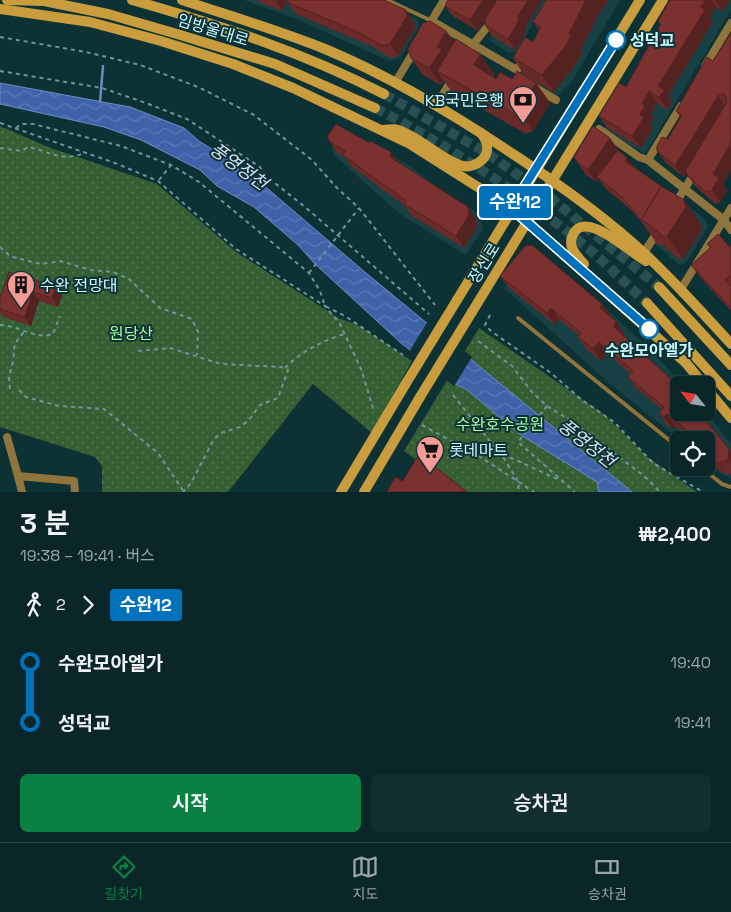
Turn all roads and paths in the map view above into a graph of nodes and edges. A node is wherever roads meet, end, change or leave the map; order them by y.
1 (7, 0) edge
2 (132, 0) edge
3 (182, 0) edge
4 (387, 0) edge
5 (444, 0) edge
6 (640, 0) edge
7 (663, 0) edge
8 (0, 9) edge
9 (495, 15) edge
10 (432, 21) junction
11 (731, 23) edge
12 (0, 37) edge
13 (474, 44) junction
14 (530, 46) edge
15 (469, 52) edge
16 (459, 68) edge
17 (0, 71) edge
18 (702, 72) edge
19 (525, 82) edge
20 (395, 83) junction
21 (384, 94) tunnel mouth
22 (687, 96) edge
23 (556, 100) dead end
24 (439, 101) dead end
25 (375, 108) tunnel mouth
26 (0, 122) edge
27 (16, 128) junction
28 (476, 129) junction
29 (599, 129) edge
30 (382, 130) junction
31 (0, 148) edge
32 (85, 152) junction
33 (648, 160) junction
34 (171, 165) junction
35 (698, 166) edge
36 (535, 169) junction
37 (552, 180) junction
38 (158, 181) junction
39 (684, 190) junction
40 (359, 208) junction
41 (511, 208) junction
42 (731, 208) edge
43 (668, 215) edge
44 (724, 220) junction
45 (527, 222) junction
46 (663, 223) edge
47 (731, 230) edge
48 (338, 236) junction
49 (0, 247) edge
50 (647, 248) dead end
51 (660, 269) junction
52 (308, 273) junction
53 (659, 287) tunnel mouth
54 (681, 289) junction
55 (613, 296) junction
56 (647, 303) tunnel mouth
57 (435, 305) dead end
58 (325, 306) junction
59 (429, 314) dead end
60 (490, 315) dead end
61 (60, 316) dead end
62 (518, 318) dead end
63 (0, 325) edge
64 (25, 331) junction
65 (344, 334) junction
66 (478, 341) dead end
67 (731, 344) edge
68 (138, 351) dead end
69 (197, 355) junction
70 (403, 355) dead end
71 (731, 365) edge
72 (285, 368) junction
73 (697, 376) edge
74 (10, 389) dead end
75 (19, 390) dead end
76 (453, 395) dead end
77 (731, 396) edge
78 (715, 398) edge
79 (547, 406) junction
80 (377, 410) dead end
81 (731, 418) edge
82 (422, 424) dead end
83 (7, 437) dead end
84 (670, 441) edge
85 (502, 456) dead end
86 (18, 476) junction
87 (712, 476) edge
88 (563, 482) junction
89 (519, 483) junction
90 (731, 487) edge
91 (183, 491) edge
92 (22, 492) edge
93 (75, 492) edge
94 (341, 492) edge
95 (364, 492) edge
96 (518, 492) edge
97 (534, 492) edge
98 (575, 492) edge
99 (660, 492) edge
100 (703, 492) edge

1 - 25 main road, 임방울대로
2 - 21 main road, 임방울대로
3 - 20 main road
4 - 10 lane
5 - 10 street
6 - 36 main road, 장신로
7 - 37 main road, 장신로
8 - 30 main road
9 - 13 street
10 - 13 street
10 - 20 street
11 - 18 street
12 - 40 path
13 - 14 street
13 - 15 street
16 - 24 street
17 - 48 path
19 - 23 street
20 - 28 main road
22 - 33 street
26 - 27 path
27 - 32 path
27 - 34 path
28 - 30 main road
28 - 36 main road
29 - 33 street
30 - 41 main road
31 - 32 path
32 - 38 path
33 - 39 street
34 - 38 path
34 - 52 path
35 - 39 street
36 - 37 main road
36 - 41 main road, 장신로
37 - 45 main road, 장신로
37 - 51 main road
38 - 58 path
39 - 43 street
39 - 44 street
40 - 48 path
40 - 57 path
41 - 45 main road
41 - 94 main road, 장신로, bridge
42 - 44 street
44 - 47 street
44 - 54 street
45 - 55 main road
45 - 95 main road, 장신로, bridge
46 - 50 street
48 - 52 path
48 - 59 path
49 - 69 path
51 - 54 main road
51 - 55 main road
52 - 58 path
53 - 71 main road
54 - 67 main road
55 - 73 main road
56 - 77 main road
58 - 65 path
58 - 70 path
60 - 100 path
61 - 64 path
62 - 84 lane
63 - 64 path
64 - 74 path
65 - 72 path
65 - 80 path
66 - 79 path
68 - 69 path
69 - 72 path
72 - 91 path
75 - 91 path
76 - 89 path
78 - 81 main road
79 - 88 path
79 - 99 path
82 - 89 path
83 - 86 street
85 - 88 path
86 - 92 street
86 - 93 street
87 - 90 lane
88 - 98 path
89 - 96 path
89 - 97 path

